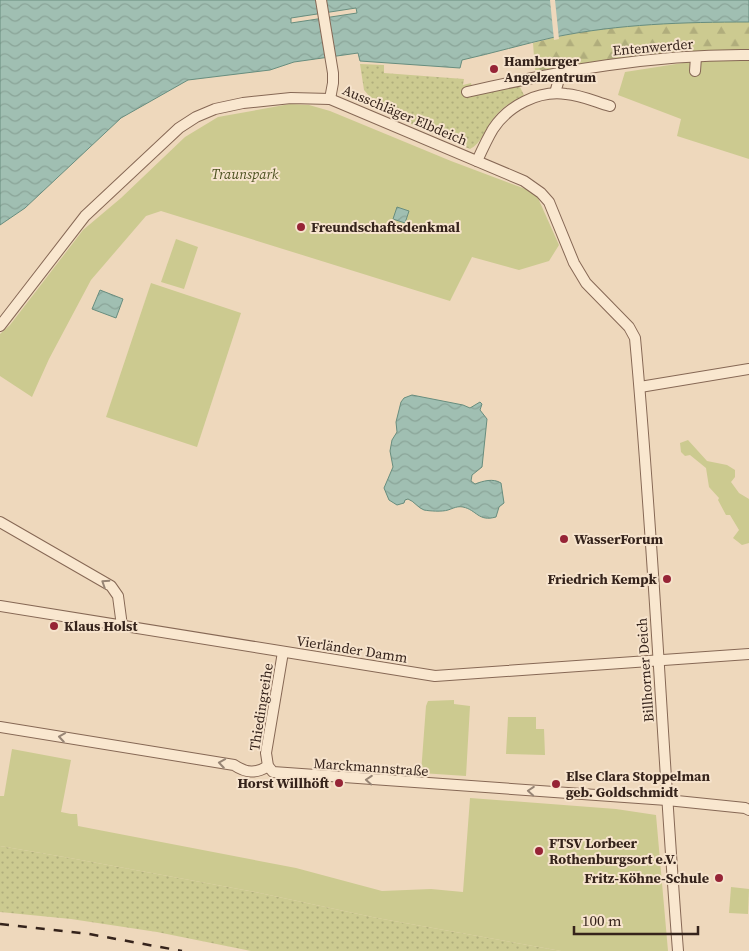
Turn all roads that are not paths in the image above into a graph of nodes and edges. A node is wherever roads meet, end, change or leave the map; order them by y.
1 (322, 0) edge
2 (749, 55) edge
3 (696, 57) junction
4 (695, 71) dead end
5 (561, 72) junction
6 (467, 92) dead end
7 (556, 93) junction
8 (330, 99) junction
9 (610, 106) dead end
10 (477, 161) junction
11 (0, 326) edge
12 (749, 369) edge
13 (640, 387) junction
14 (0, 522) edge
15 (0, 606) edge
16 (122, 626) junction
17 (283, 652) junction
18 (749, 654) edge
19 (659, 660) junction
20 (0, 727) edge
21 (268, 766) junction
22 (667, 800) junction
23 (749, 810) edge
24 (678, 951) edge

1 - 8 street
2 - 3 street, Entenwerder
3 - 4 street
3 - 5 street, Entenwerder
5 - 6 street, Entenwerder
5 - 7 street
7 - 9 street
7 - 10 street
8 - 10 street, Ausschläger Elbdeich
8 - 11 street, Ausschläger Elbdeich
10 - 13 street, Ausschläger Elbdeich
12 - 13 street
13 - 19 street, Billhorner Deich
16 -> 14 street
15 - 16 street, Vierländer Damm
16 - 17 street, Vierländer Damm
17 - 19 street, Vierländer Damm
17 - 21 street, Thiedingreihe
18 - 19 street, Vierländer Damm
19 - 22 street, Billhorner Deich
21 -> 20 street
22 -> 21 street, Marckmannstraße
22 - 23 street, Marckmannstraße
22 - 24 street, Billhorner Deich

